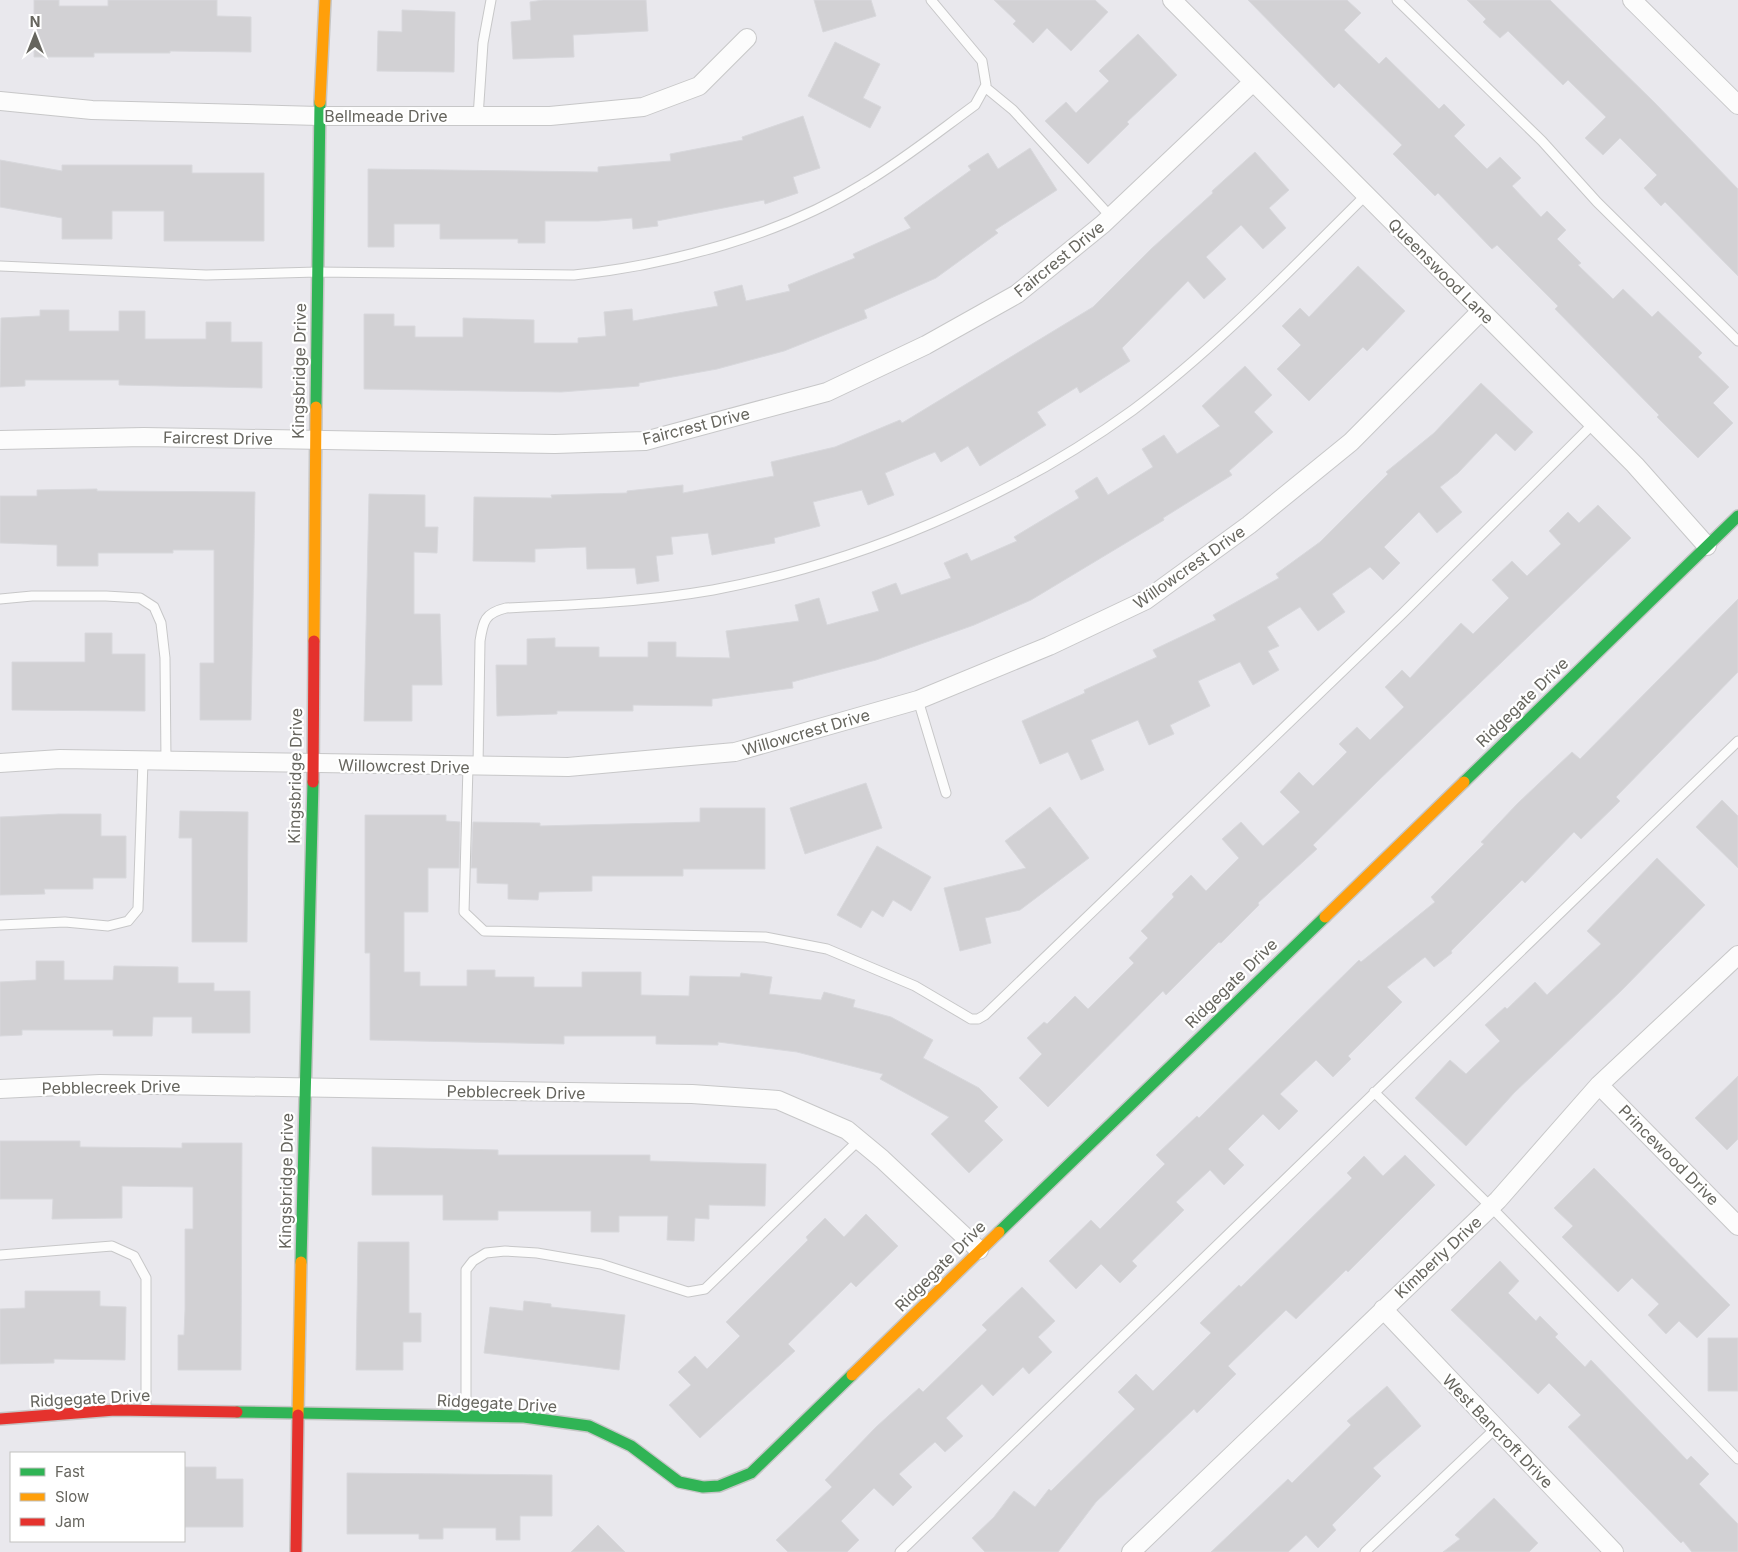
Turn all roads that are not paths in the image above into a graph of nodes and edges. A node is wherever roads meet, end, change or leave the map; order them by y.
1 (325, 0) edge
2 (491, 0) edge
3 (930, 0) edge
4 (1172, 0) edge
5 (1397, 0) edge
6 (1632, 0) edge
7 (747, 38) dead end
8 (1253, 82) junction
9 (985, 87) junction
10 (0, 101) edge
11 (1738, 105) edge
12 (319, 116) junction
13 (478, 117) junction
14 (1366, 195) junction
15 (1111, 217) junction
16 (0, 266) edge
17 (317, 272) junction
18 (1481, 311) junction
19 (1738, 341) edge
20 (1593, 424) junction
21 (315, 439) junction
22 (0, 440) edge
23 (1738, 516) edge
24 (1707, 546) junction
25 (0, 599) edge
26 (918, 700) junction
27 (1738, 741) edge
28 (143, 761) junction
29 (166, 761) junction
30 (0, 763) edge
31 (313, 764) junction
32 (473, 766) junction
33 (946, 793) dead end
34 (0, 925) edge
35 (1738, 955) edge
36 (1599, 1085) junction
37 (304, 1088) junction
38 (0, 1089) edge
39 (1374, 1092) junction
40 (859, 1140) junction
41 (1491, 1207) junction
42 (1738, 1226) edge
43 (979, 1250) junction
44 (0, 1255) edge
45 (1383, 1309) junction
46 (146, 1411) junction
47 (299, 1414) junction
48 (466, 1417) junction
49 (0, 1419) edge
50 (1496, 1428) junction
51 (1738, 1459) edge
52 (1608, 1550) edge
53 (296, 1552) edge
54 (900, 1552) edge
55 (1131, 1552) edge
56 (1365, 1552) edge

1 - 12 street, Kingsbridge Drive
2 - 13 lane
3 - 9 lane
4 - 8 street, Queenswood Lane
5 - 19 lane
6 - 11 street
7 - 13 street, Bellmeade Drive
8 - 14 street, Queenswood Lane
8 - 15 street, Faircrest Drive
9 - 15 lane
9 - 17 lane
10 - 12 street, Bellmeade Drive
12 - 13 street, Bellmeade Drive
12 - 17 street, Kingsbridge Drive
14 - 18 street, Queenswood Lane
14 - 32 lane
15 - 21 street, Faircrest Drive
16 - 17 lane
17 - 21 street, Kingsbridge Drive
18 - 20 street, Queenswood Lane
18 - 26 street, Willowcrest Drive
20 - 24 street, Queenswood Lane
20 - 32 lane
21 - 22 street, Faircrest Drive
21 - 31 street, Kingsbridge Drive
23 - 24 street, Ridgegate Drive
24 - 43 street, Ridgegate Drive
25 - 29 lane
26 - 32 street, Willowcrest Drive
26 - 33 lane
27 - 39 lane
28 - 29 street, Willowcrest Drive
28 - 30 street, Willowcrest Drive
28 - 34 lane
29 - 31 street, Willowcrest Drive
31 - 32 street, Willowcrest Drive
31 - 37 street, Kingsbridge Drive
35 - 36 street, Kimberly Drive
36 - 41 street, Kimberly Drive
36 - 42 street, Princewood Drive
37 - 38 street, Pebblecreek Drive
37 - 40 street, Pebblecreek Drive
37 - 47 street, Kingsbridge Drive
39 - 41 lane
39 - 54 lane
40 - 43 street, Pebblecreek Drive
40 - 48 lane
41 - 45 street, Kimberly Drive
41 - 51 lane
43 - 48 street, Ridgegate Drive
44 - 46 lane
45 - 50 street, West Bancroft Drive
45 - 55 street, Kimberly Drive
46 - 47 street, Ridgegate Drive
46 - 49 street, Ridgegate Drive
47 - 48 street, Ridgegate Drive
47 - 53 street, Kingsbridge Drive
50 - 52 street, West Bancroft Drive
50 - 56 lane

